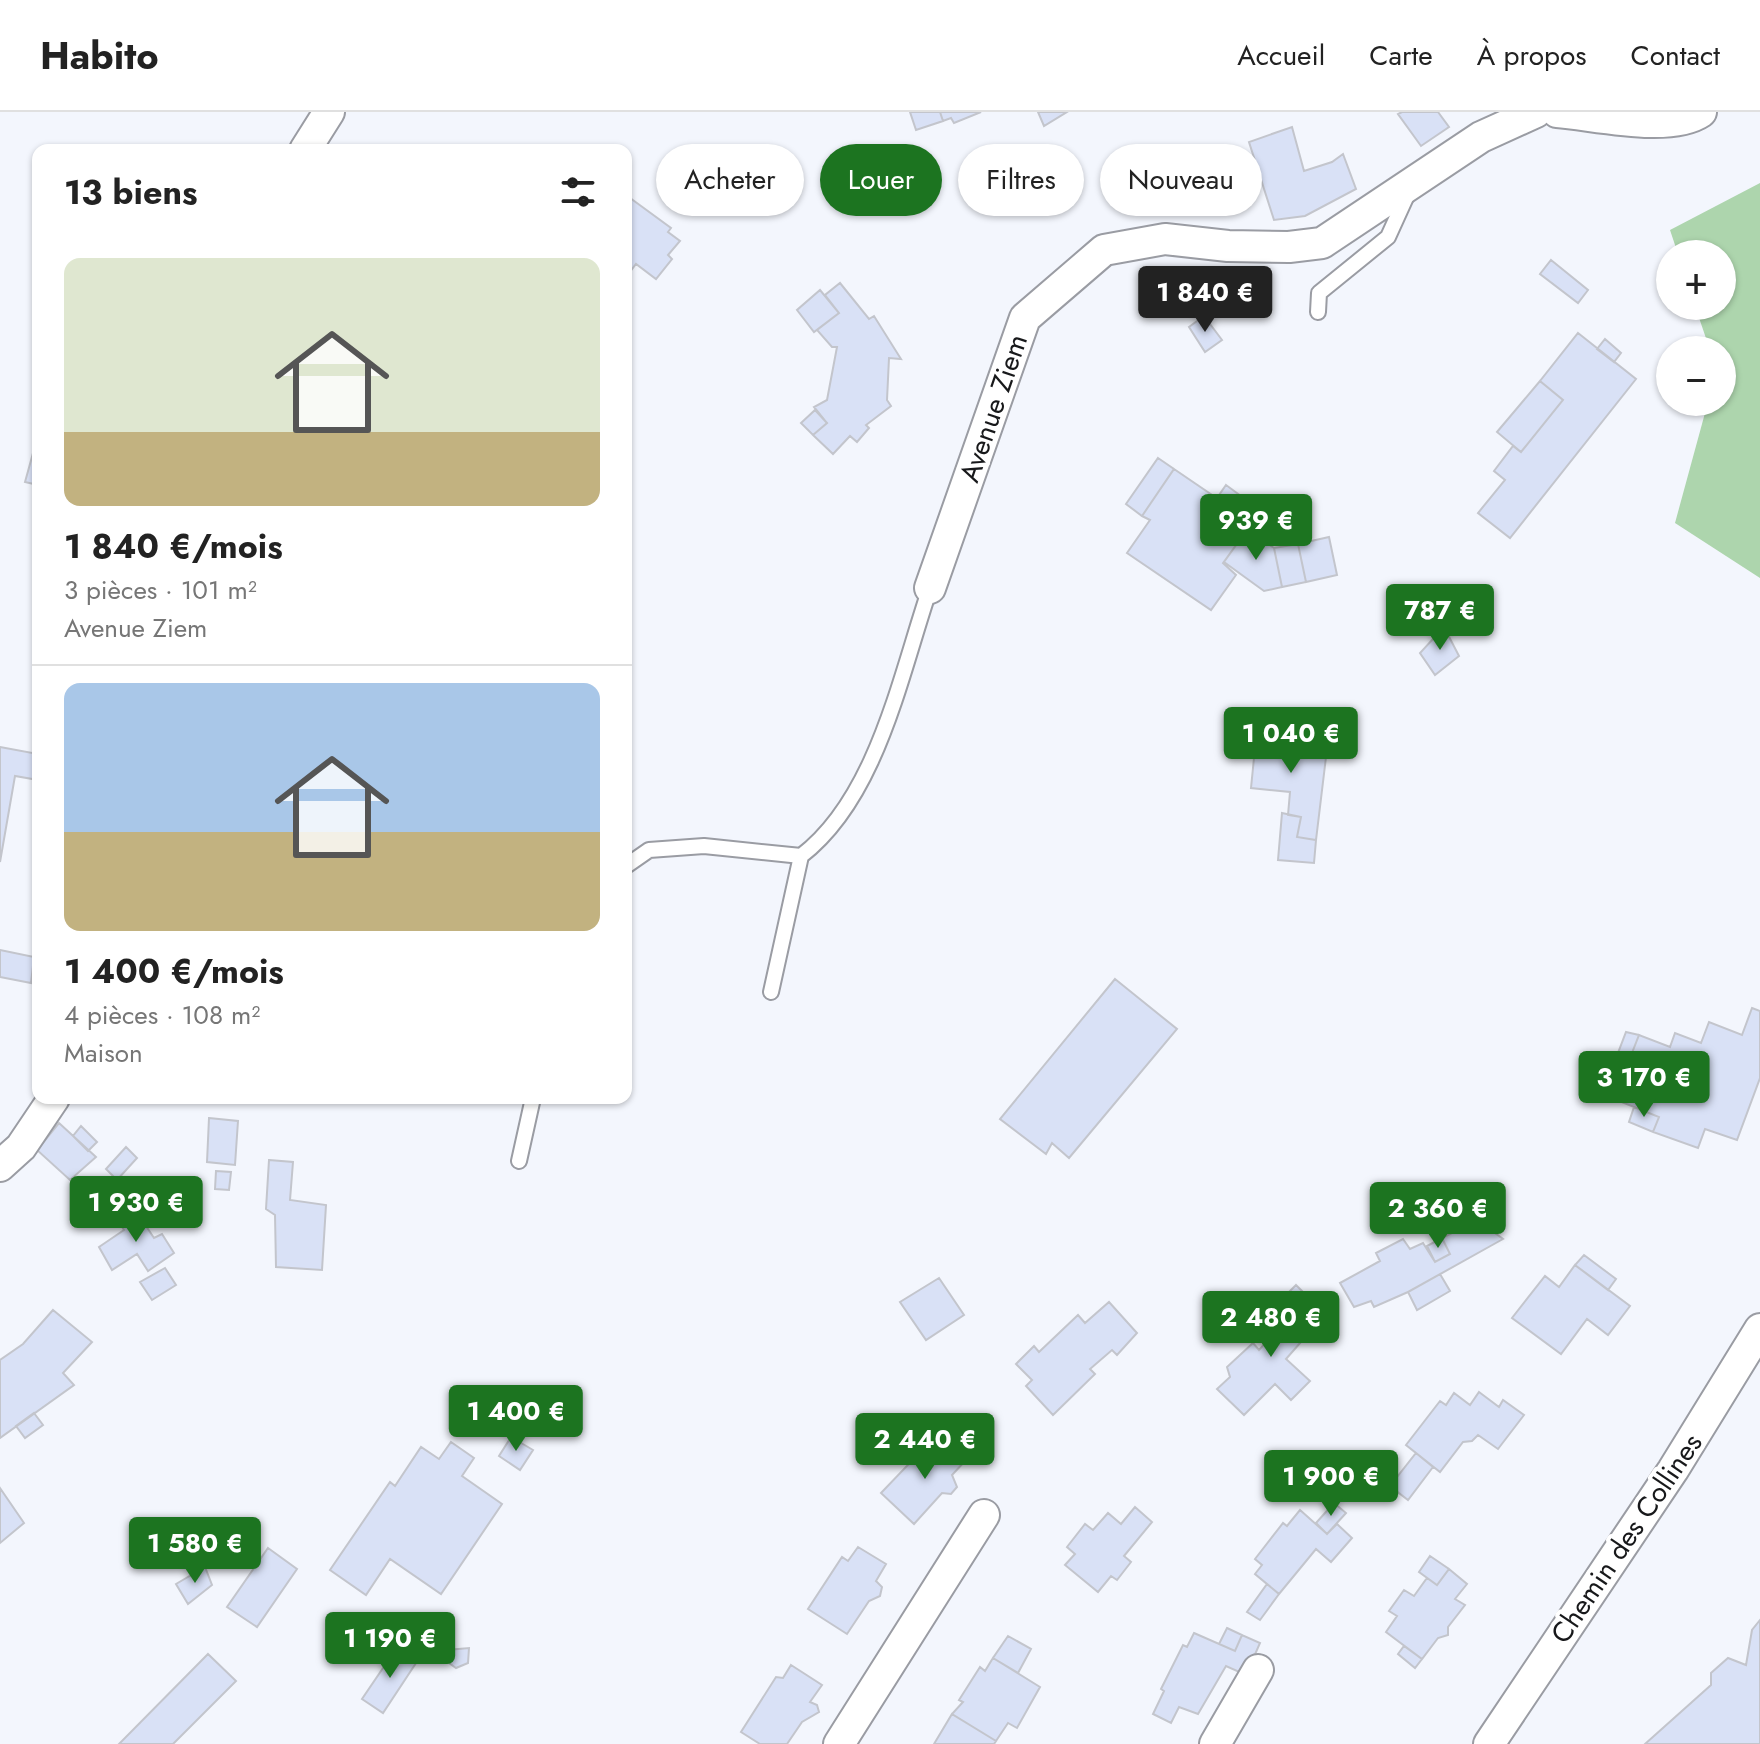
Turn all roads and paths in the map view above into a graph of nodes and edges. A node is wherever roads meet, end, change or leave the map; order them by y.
1 (329, 112) edge
2 (1536, 112) edge
3 (1557, 112) edge
4 (1701, 112) edge
5 (309, 144) edge
6 (1412, 185) junction
7 (1318, 312) dead end
8 (930, 588) joint
9 (801, 856) junction
10 (632, 862) edge
11 (771, 992) dead end
12 (50, 1104) edge
13 (532, 1104) edge
14 (519, 1161) dead end
15 (0, 1166) edge
16 (1760, 1329) edge
17 (984, 1515) dead end
18 (1258, 1670) dead end
19 (839, 1744) edge
20 (1215, 1744) edge
21 (1489, 1744) edge

1 - 5 street
2 - 6 street, Avenue Ziem
3 - 4 street
6 - 7 lane
6 - 8 street, Avenue Ziem
8 - 9 lane
9 - 10 lane
9 - 11 lane
12 - 15 street
13 - 14 lane
16 - 21 street, Chemin des Collines
17 - 19 street
18 - 20 street

